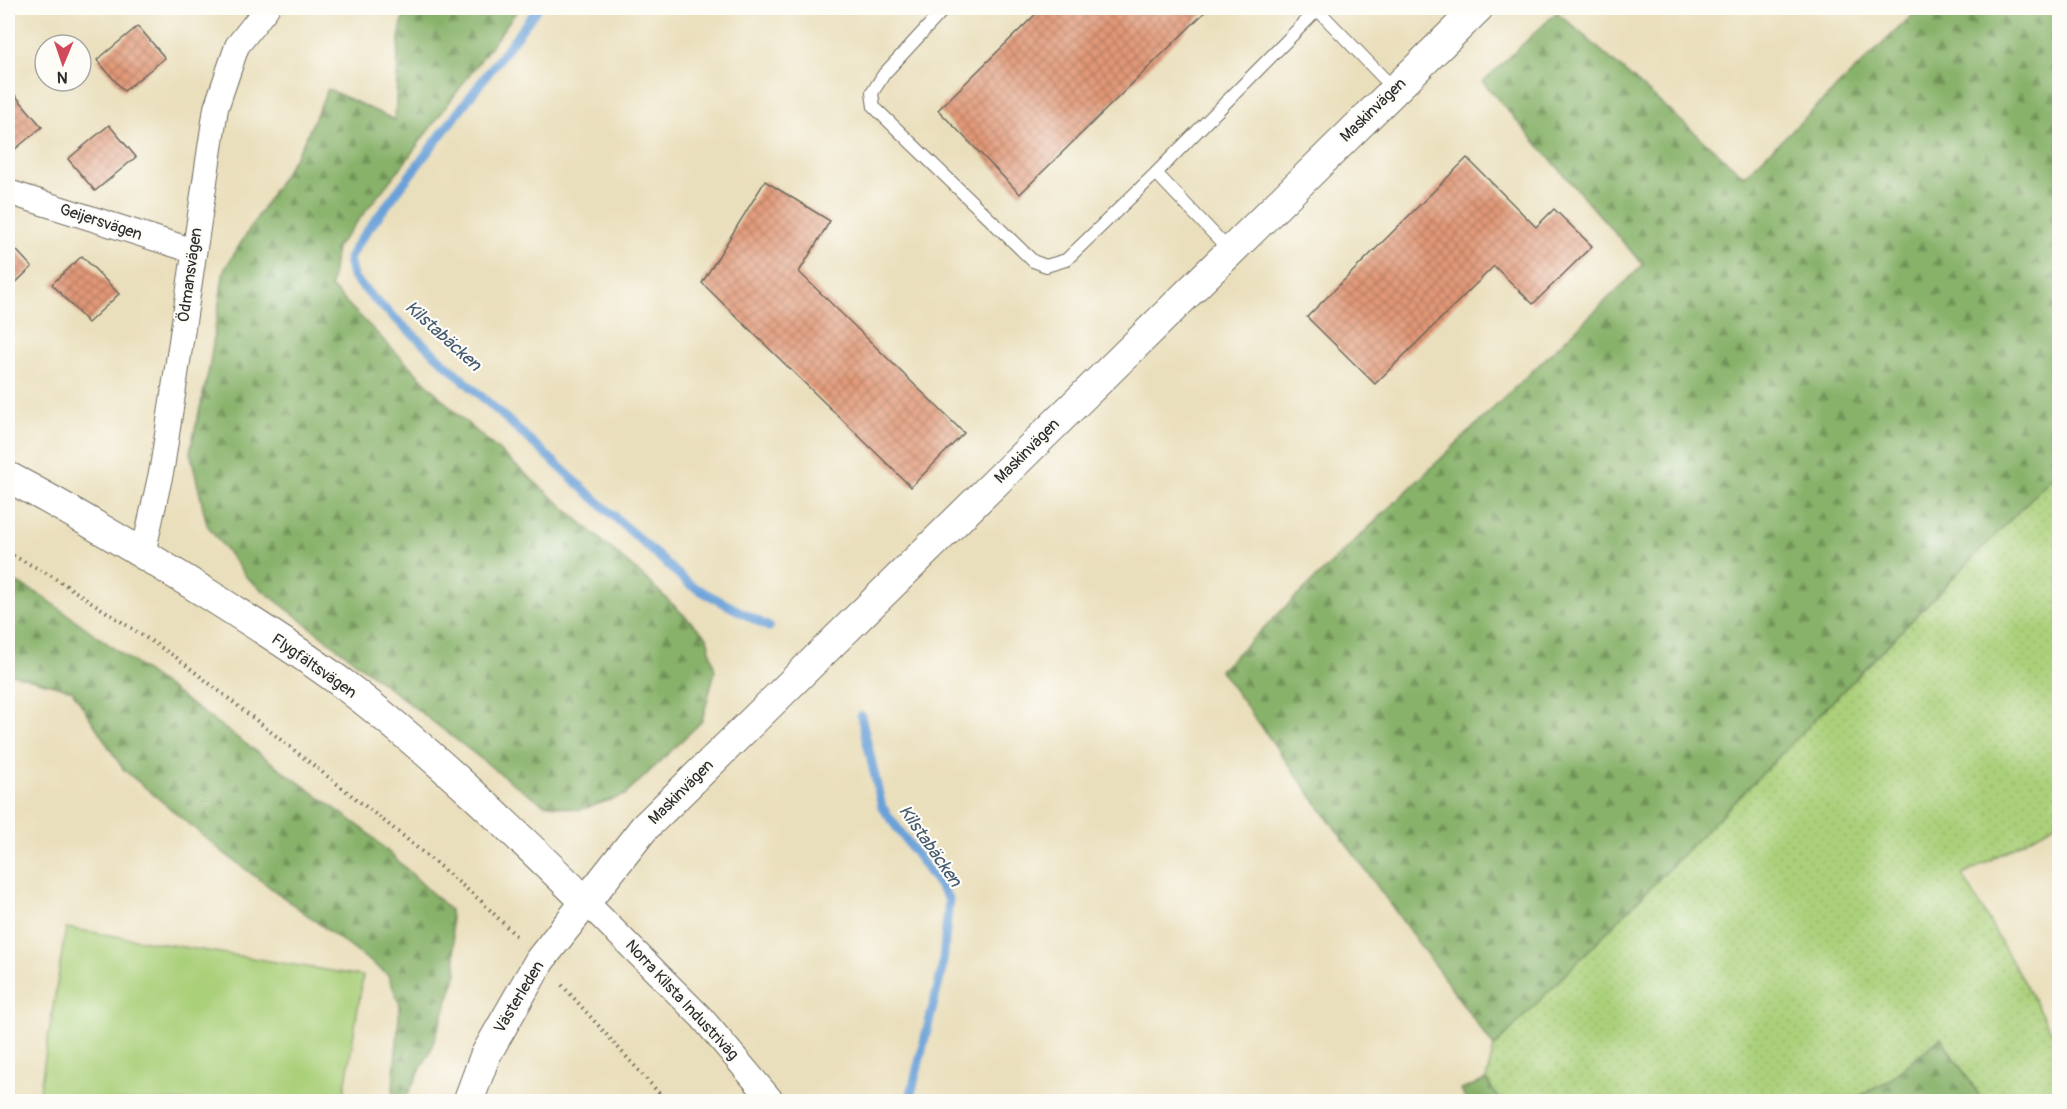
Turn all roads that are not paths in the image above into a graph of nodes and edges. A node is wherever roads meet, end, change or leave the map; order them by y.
1 (267, 8) edge
2 (945, 8) edge
3 (1317, 8) edge
4 (1478, 8) edge
5 (1394, 89) junction
6 (1156, 173) junction
7 (8, 192) edge
8 (194, 251) junction
9 (1230, 251) junction
10 (8, 477) edge
11 (143, 554) junction
12 (586, 902) junction
13 (468, 1101) edge
14 (773, 1101) edge

1 - 8 street, Ödmansvägen
2 - 6 lane
3 - 5 lane
3 - 6 lane
4 - 5 street, Maskinvägen
5 - 9 street, Maskinvägen
6 - 9 lane
7 - 8 street, Geijersvägen
8 - 11 street, Ödmansvägen
9 - 12 street, Maskinvägen
10 - 11 street, Flygfältsvägen
11 - 12 street, Flygfältsvägen
12 - 13 street, Västerleden
12 - 14 street, Norra Kilsta Industriväg

